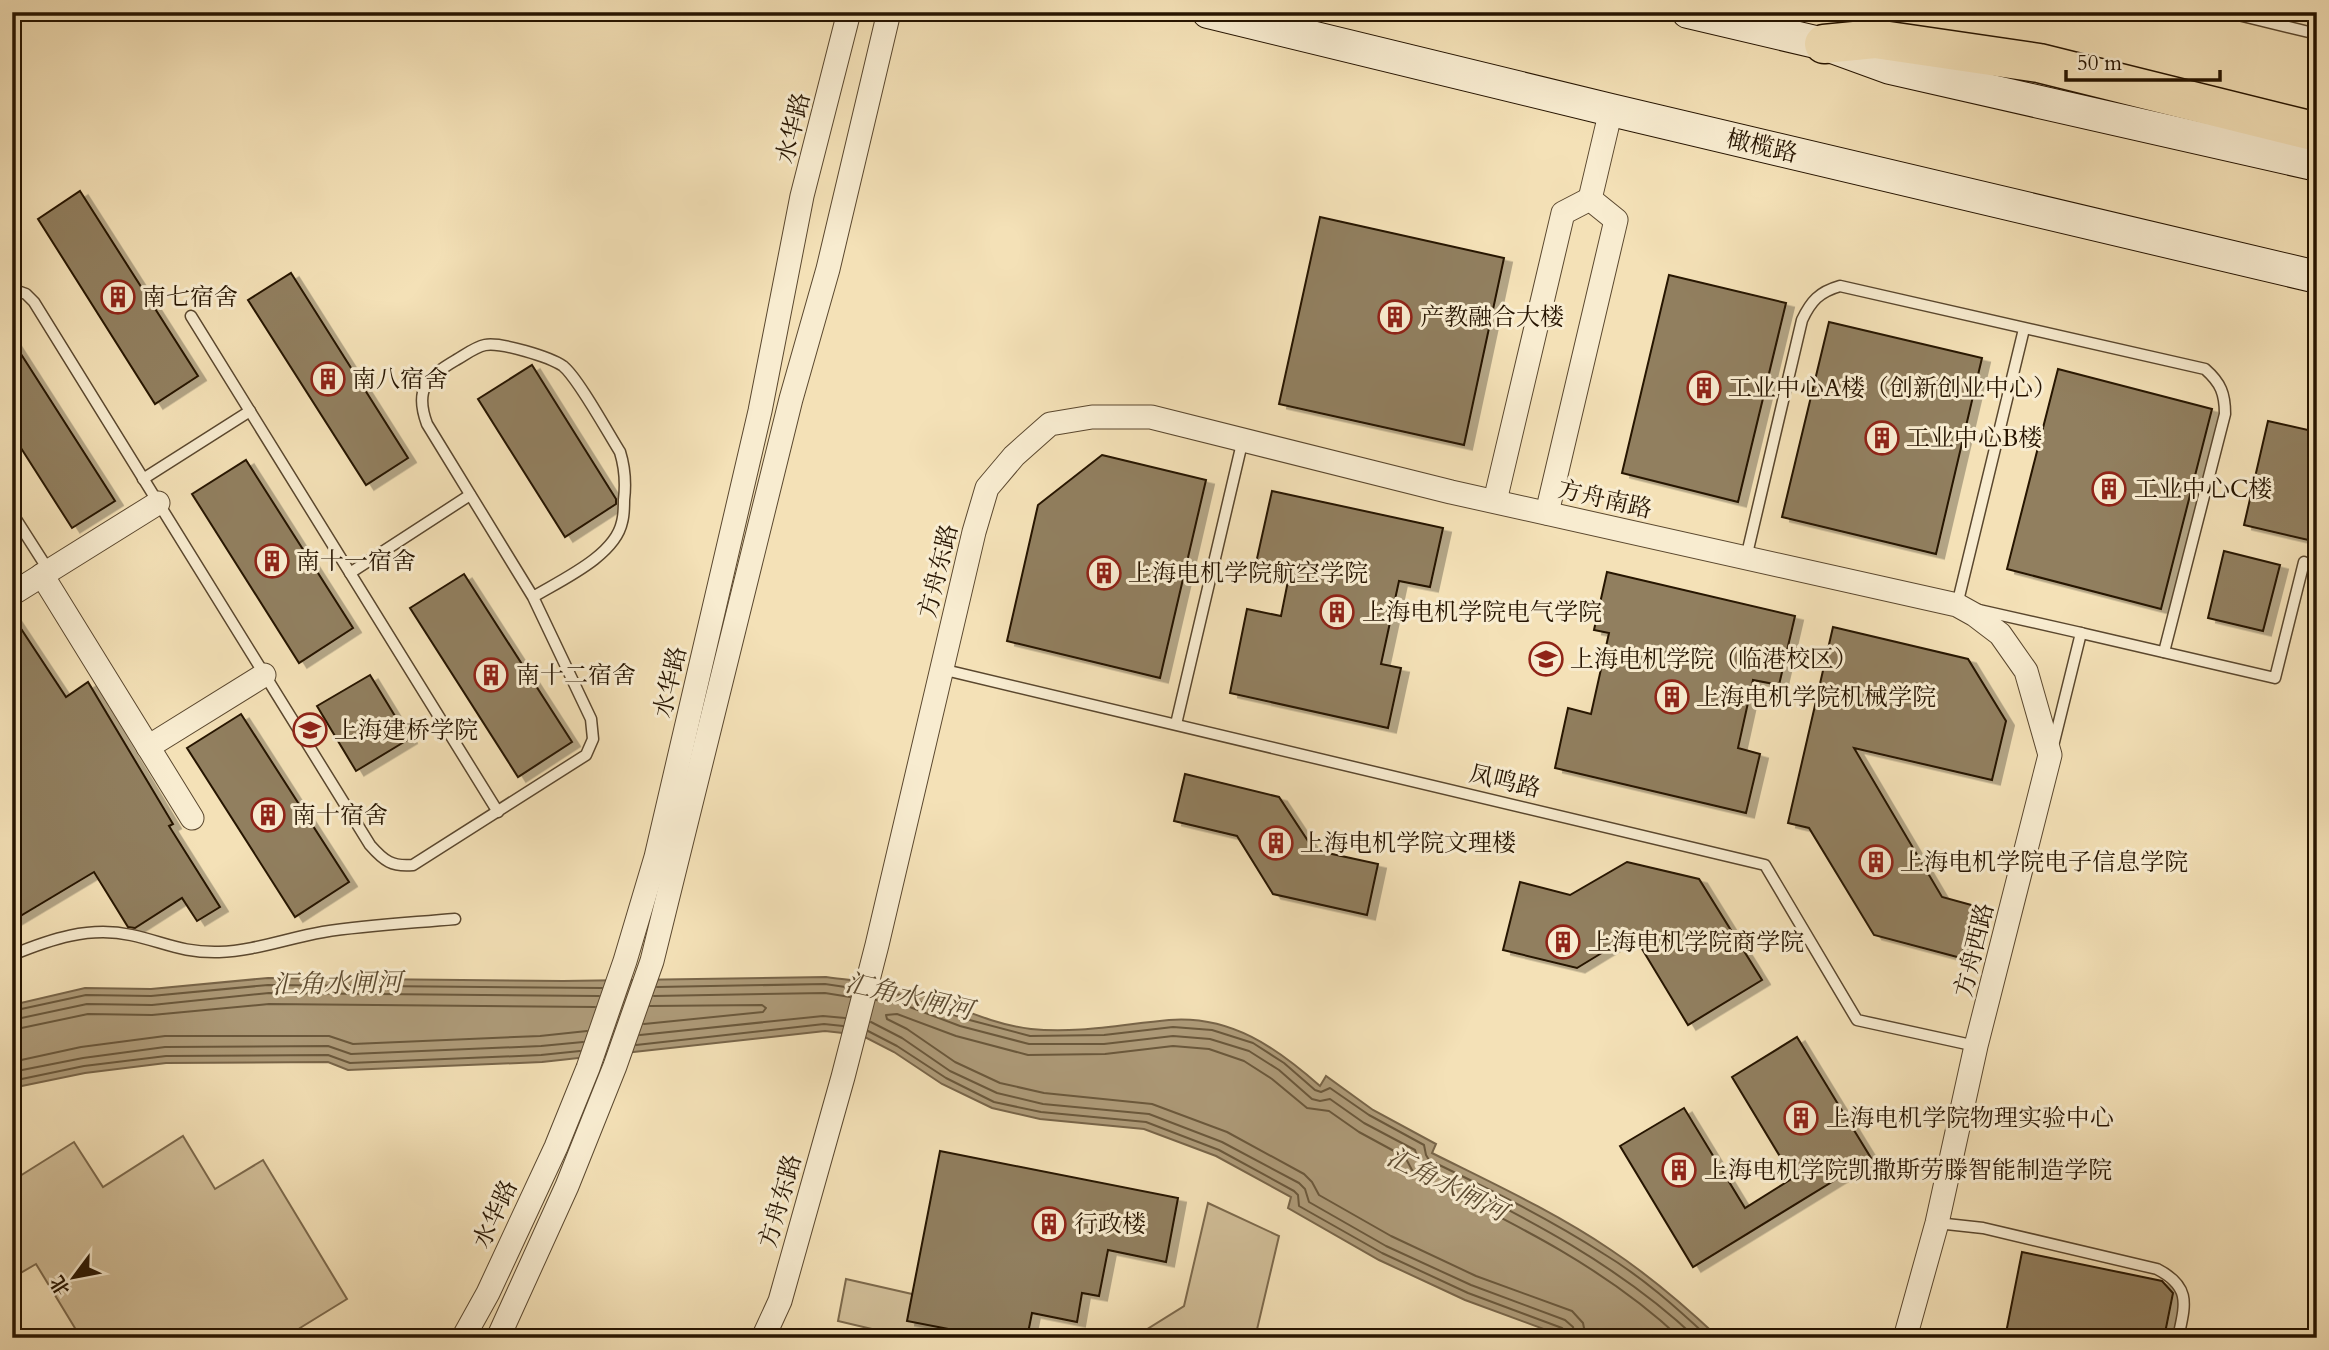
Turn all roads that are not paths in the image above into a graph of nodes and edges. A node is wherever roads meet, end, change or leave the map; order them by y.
1 (849, 12) edge
2 (889, 12) edge
3 (1209, 12) edge
4 (1688, 12) edge
5 (2226, 12) edge
6 (2262, 16) edge
7 (2317, 34) edge
8 (1824, 44) junction
9 (1611, 110) junction
10 (2317, 132) edge
11 (2317, 165) edge
12 (1590, 199) junction
13 (2317, 277) edge
14 (12, 289) edge
15 (191, 316) dead end
16 (2024, 329) junction
17 (250, 411) junction
18 (1242, 439) junction
19 (143, 479) junction
20 (470, 495) junction
21 (1495, 501) junction
22 (158, 503) junction
23 (12, 513) edge
24 (1547, 513) junction
25 (1746, 558) junction
26 (2304, 562) dead end
27 (45, 573) junction
28 (350, 573) junction
29 (12, 594) edge
30 (533, 597) junction
31 (1957, 605) junction
32 (2081, 633) junction
33 (2164, 652) junction
34 (941, 668) junction
35 (264, 675) junction
36 (1176, 724) junction
37 (148, 747) junction
38 (2050, 755) junction
39 (498, 812) junction
40 (192, 818) dead end
41 (455, 919) dead end
42 (12, 955) edge
43 (1976, 1046) junction
44 (1937, 1223) junction
45 (463, 1338) edge
46 (498, 1338) edge
47 (763, 1338) edge
48 (1905, 1338) edge
49 (2178, 1338) edge

1 - 45 street, 水华路
2 - 46 street, 水华路
3 - 9 main road, 橄榄路
4 - 8 main road
5 - 6 lane
6 - 7 lane
8 - 10 highway
8 - 11 main road
9 - 12 street
9 - 13 main road, 橄榄路
12 - 21 street
12 - 24 street
14 - 19 lane
15 - 17 lane
16 - 25 lane
16 - 31 lane
16 - 33 lane
17 - 19 lane
17 - 28 lane
18 - 21 street, 方舟南路
18 - 34 street, 方舟东路
18 - 36 lane
19 - 22 lane
20 - 28 lane
20 - 30 lane
20 - 30 lane
21 - 24 street, 方舟南路
22 - 27 street
22 - 35 lane
23 - 27 lane
24 - 25 street, 方舟南路
25 - 31 street, 方舟南路
26 - 33 lane
27 - 29 street
27 - 37 street
28 - 39 lane
30 - 39 lane
31 - 32 lane
31 - 38 street
32 - 33 lane
32 - 38 lane
34 - 36 lane, 凤鸣路
34 - 47 street, 方舟东路
35 - 37 street
35 - 39 lane
36 - 43 lane, 凤鸣路
37 - 40 street
38 - 43 street, 方舟西路
41 - 42 lane
43 - 44 street, 方舟西路
44 - 48 street, 方舟西路
44 - 49 lane

